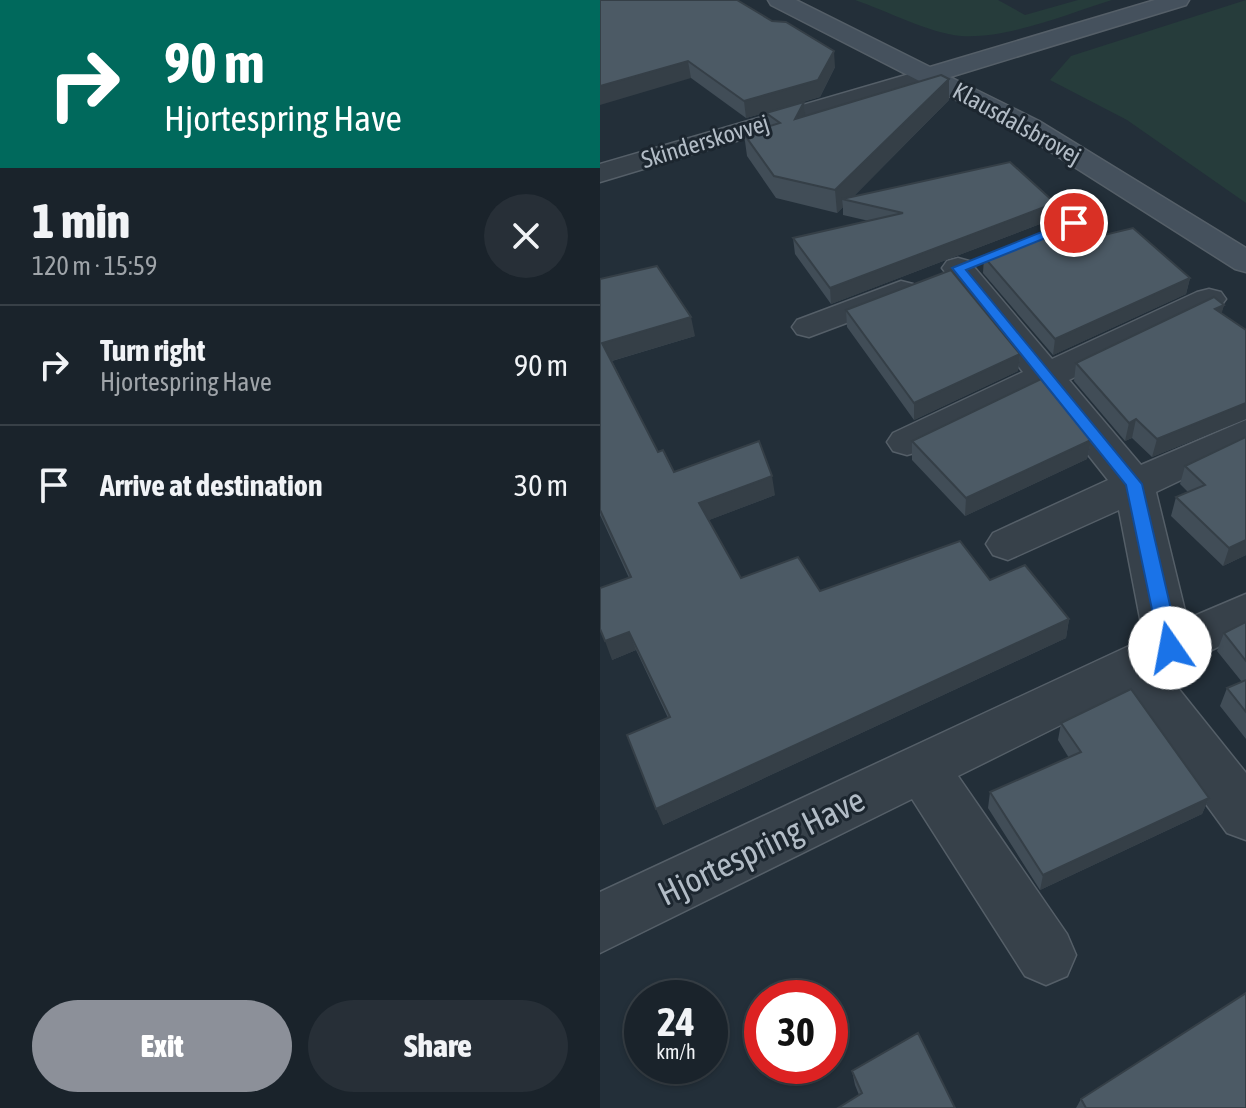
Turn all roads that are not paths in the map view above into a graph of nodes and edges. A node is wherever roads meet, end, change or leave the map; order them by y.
1 (779, 0) edge
2 (1178, 0) edge
3 (947, 51) dead end
4 (972, 62) junction
5 (930, 75) junction
6 (1003, 80) dead end
7 (600, 173) edge
8 (1246, 262) edge
9 (1209, 299) edge
10 (809, 327) dead end
11 (1046, 375) junction
12 (1246, 433) edge
13 (907, 442) dead end
14 (1134, 484) junction
15 (1008, 544) dead end
16 (1246, 612) edge
17 (1152, 658) junction
18 (922, 768) junction
19 (1246, 815) edge
20 (600, 923) edge
21 (1046, 955) dead end

1 - 5 street, Klausdalsbrovej
2 - 4 street, Skinderskovvej
3 - 4 street, Klausdalsbrovej
4 - 5 street, Skinderskovvej
4 - 6 street, Klausdalsbrovej
5 - 7 street, Skinderskovvej
5 - 8 street, Klausdalsbrovej
9 - 11 street
10 - 11 street
11 - 13 street
11 - 14 street
12 - 14 street
14 - 15 street
14 - 17 street
16 - 17 street, Hjortespring Have
17 - 18 street, Hjortespring Have
17 - 19 street
18 - 20 street, Hjortespring Have
18 - 21 street

